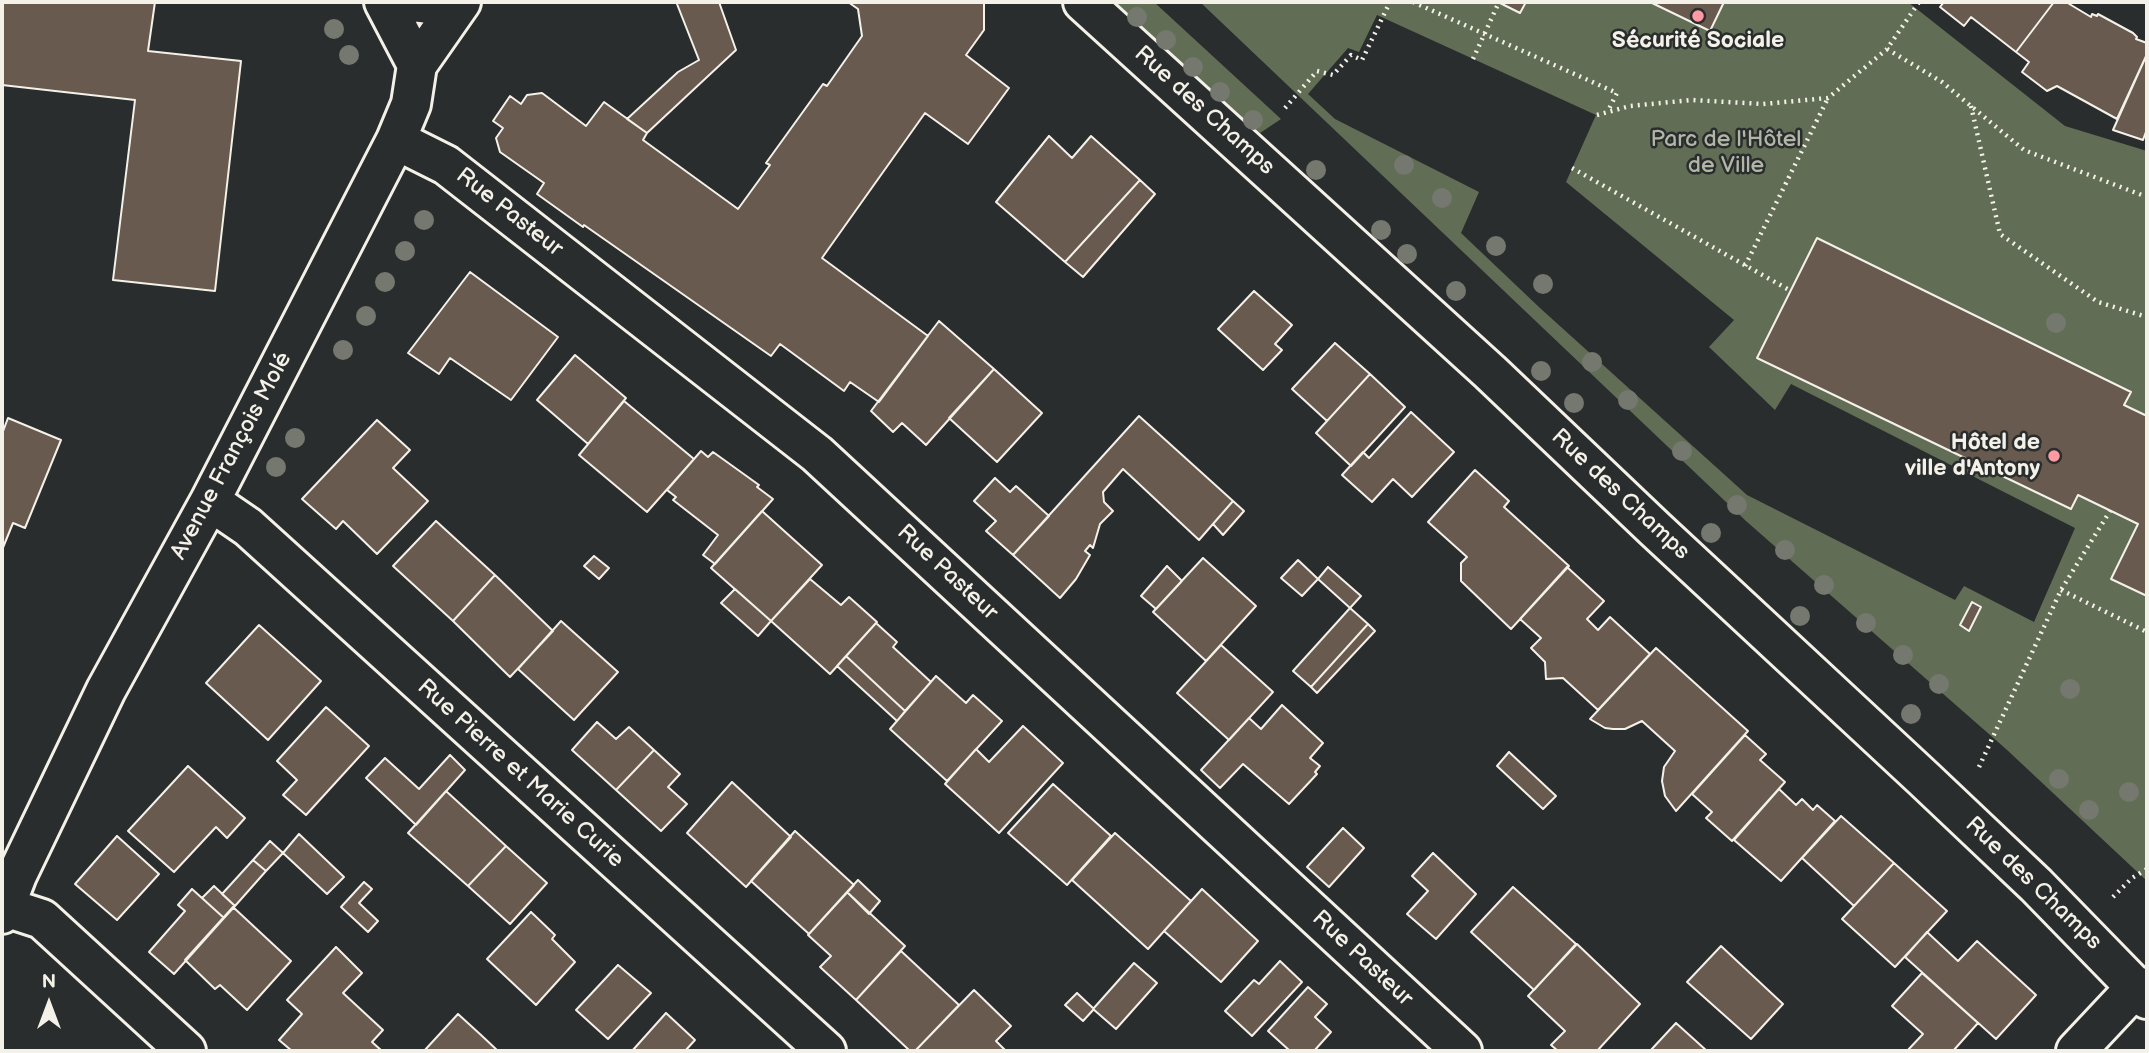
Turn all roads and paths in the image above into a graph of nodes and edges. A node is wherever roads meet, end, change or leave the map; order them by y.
1 (384, 2) edge
2 (411, 2) edge
3 (447, 2) edge
4 (461, 2) edge
5 (1083, 2) edge
6 (1390, 2) edge
7 (1413, 2) edge
8 (1499, 2) edge
9 (1919, 2) edge
10 (1485, 33) junction
11 (1887, 49) junction
12 (1473, 59) dead end
13 (416, 65) junction
14 (1828, 98) junction
15 (1971, 106) junction
16 (1285, 108) dead end
17 (1608, 112) junction
18 (1597, 115) dead end
19 (396, 140) junction
20 (1572, 168) dead end
21 (2147, 197) edge
22 (1745, 266) junction
23 (1791, 291) dead end
24 (2147, 317) edge
25 (210, 501) junction
26 (2110, 511) dead end
27 (2061, 590) junction
28 (2147, 632) edge
29 (1958, 812) junction
30 (3, 910) edge
31 (2142, 993) edge
32 (186, 1051) edge
33 (826, 1051) edge
34 (1462, 1051) edge
35 (2076, 1051) edge

1 - 13 street
2 - 3 street
4 - 13 street, Avenue François Molé
5 - 29 street, Rue des Champs
6 - 16 path
7 - 10 path
8 - 10 path
9 - 11 path
10 - 12 path
10 - 17 path
11 - 14 path
11 - 15 path
13 - 19 street, Avenue François Molé
14 - 17 path
14 - 22 path
15 - 21 path
15 - 24 path
17 - 18 path
19 - 25 street, Avenue François Molé
19 - 34 street, Rue Pasteur
20 - 22 path
22 - 23 path
25 - 30 street, Avenue François Molé
25 - 33 street, Rue Pierre et Marie Curie
26 - 27 path
27 - 28 path
27 - 29 path
29 - 31 street, Rue des Champs
30 - 32 street
31 - 35 street

